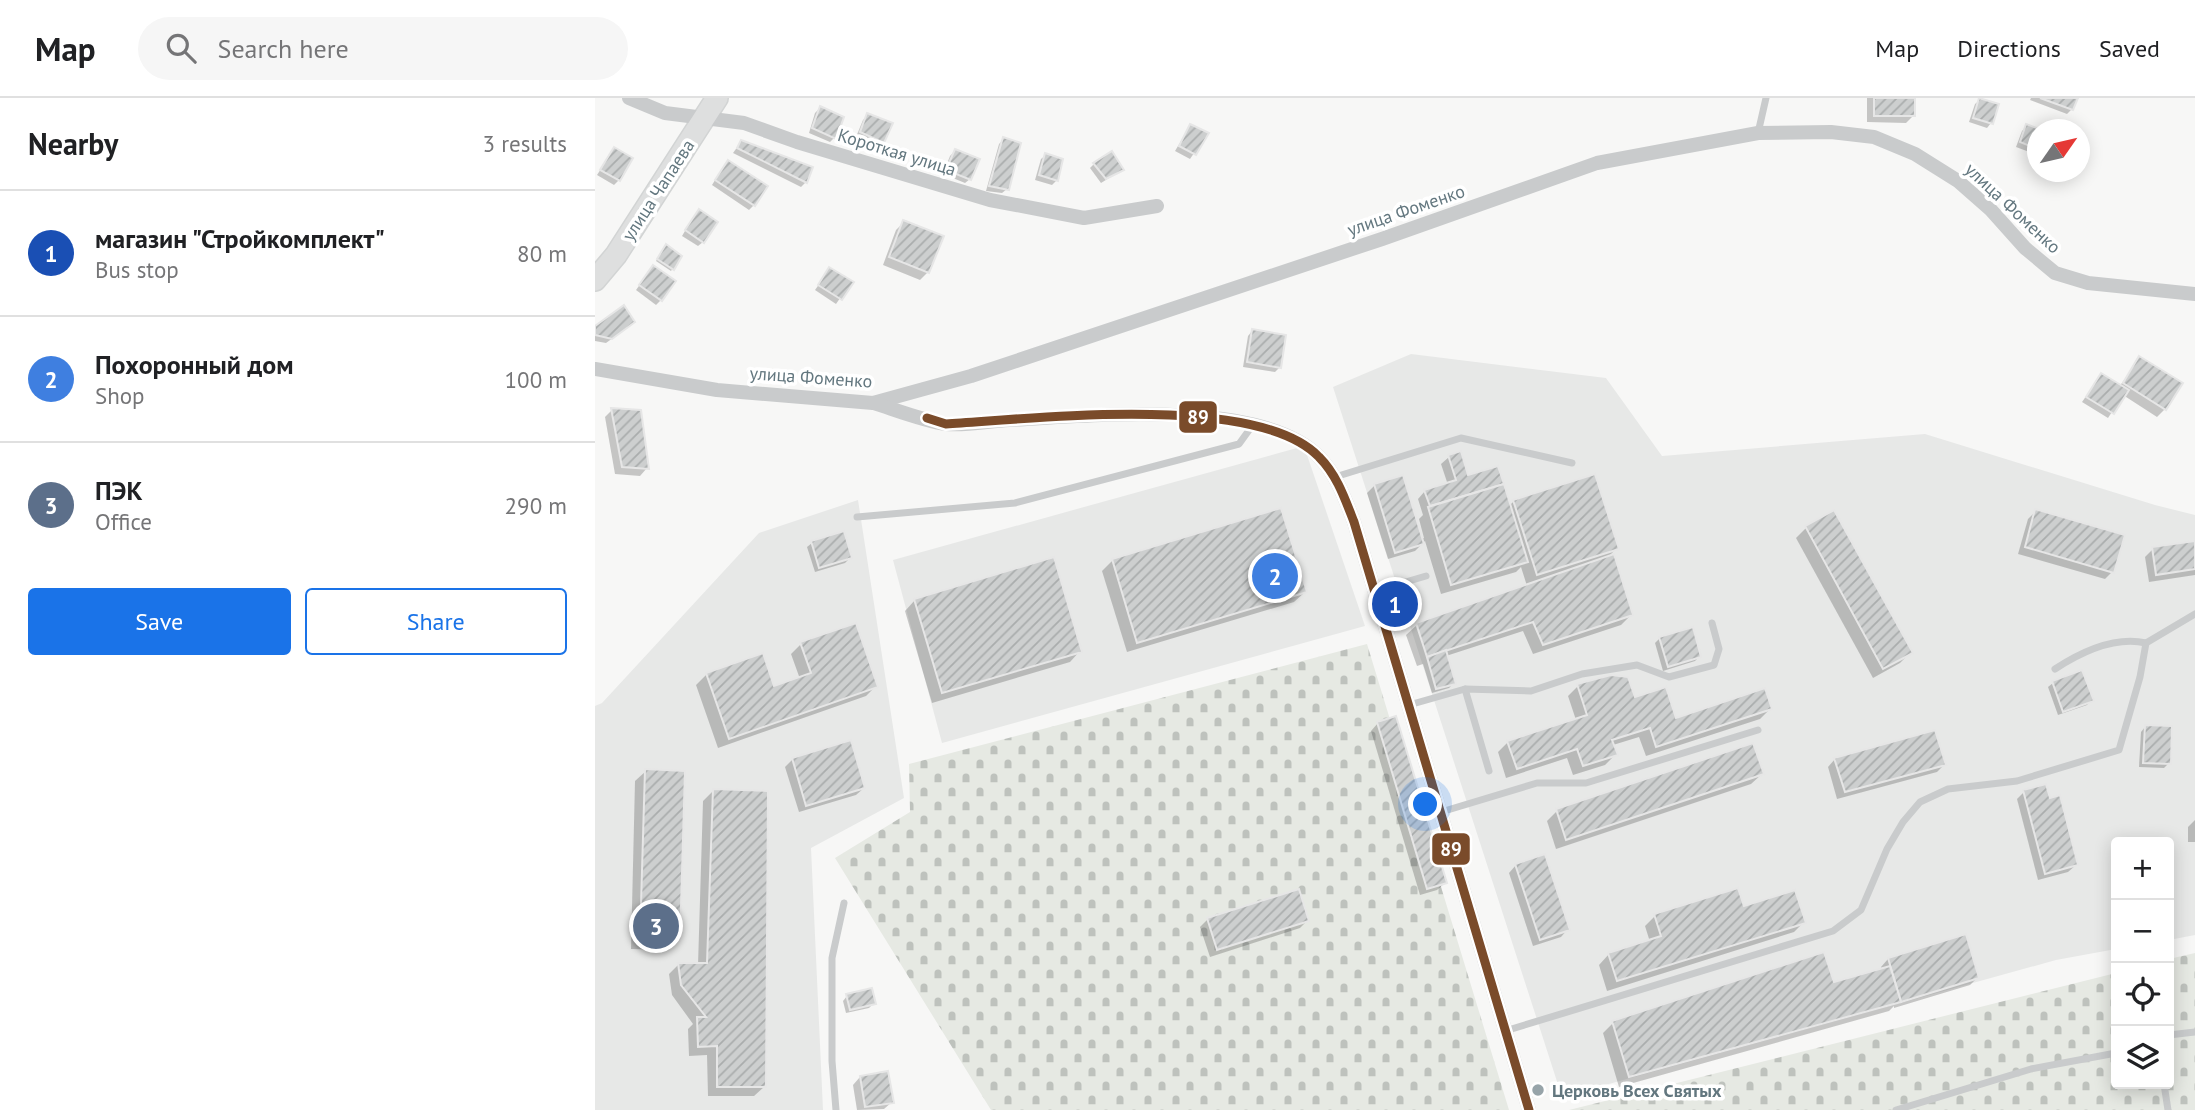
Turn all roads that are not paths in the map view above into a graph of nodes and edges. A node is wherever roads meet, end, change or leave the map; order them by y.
1 (629, 98) edge
2 (717, 98) edge
3 (1766, 98) edge
4 (705, 117) junction
5 (1758, 133) junction
6 (1157, 206) dead end
7 (595, 280) edge
8 (2195, 294) edge
9 (595, 369) edge
10 (873, 403) junction
11 (1252, 425) junction
12 (1571, 463) dead end
13 (1334, 477) junction
14 (857, 517) dead end
15 (1426, 576) dead end
16 (1374, 591) junction
17 (2195, 614) edge
18 (1712, 623) dead end
19 (2146, 643) junction
20 (2055, 669) dead end
21 (1465, 689) junction
22 (1408, 705) junction
23 (1758, 730) dead end
24 (1489, 771) dead end
25 (1440, 812) junction
26 (844, 903) dead end
27 (1505, 1031) junction
28 (2195, 1032) edge
29 (2174, 1034) edge
30 (2111, 1054) edge
31 (2165, 1089) edge
32 (836, 1110) edge
33 (1529, 1110) edge
34 (1896, 1110) edge
35 (2168, 1110) edge

1 - 4 street, Короткая улица
2 - 4 main road, улица Чапаева
3 - 5 lane
4 - 6 street, Короткая улица
4 - 7 main road, улица Чапаева
5 - 8 street, улица Фоменко
5 - 10 street, улица Фоменко
9 - 10 street, улица Фоменко
10 - 11 street
11 - 13 street
11 - 14 lane
12 - 13 lane
13 - 16 street
15 - 16 lane
16 - 22 street
17 - 19 lane
18 - 21 lane
19 - 20 lane
19 - 27 lane
21 - 22 lane
21 - 24 lane
22 - 25 street
23 - 25 lane
25 - 27 street
26 - 32 lane
27 - 33 street
28 - 29 lane
30 - 34 lane
31 - 35 lane

